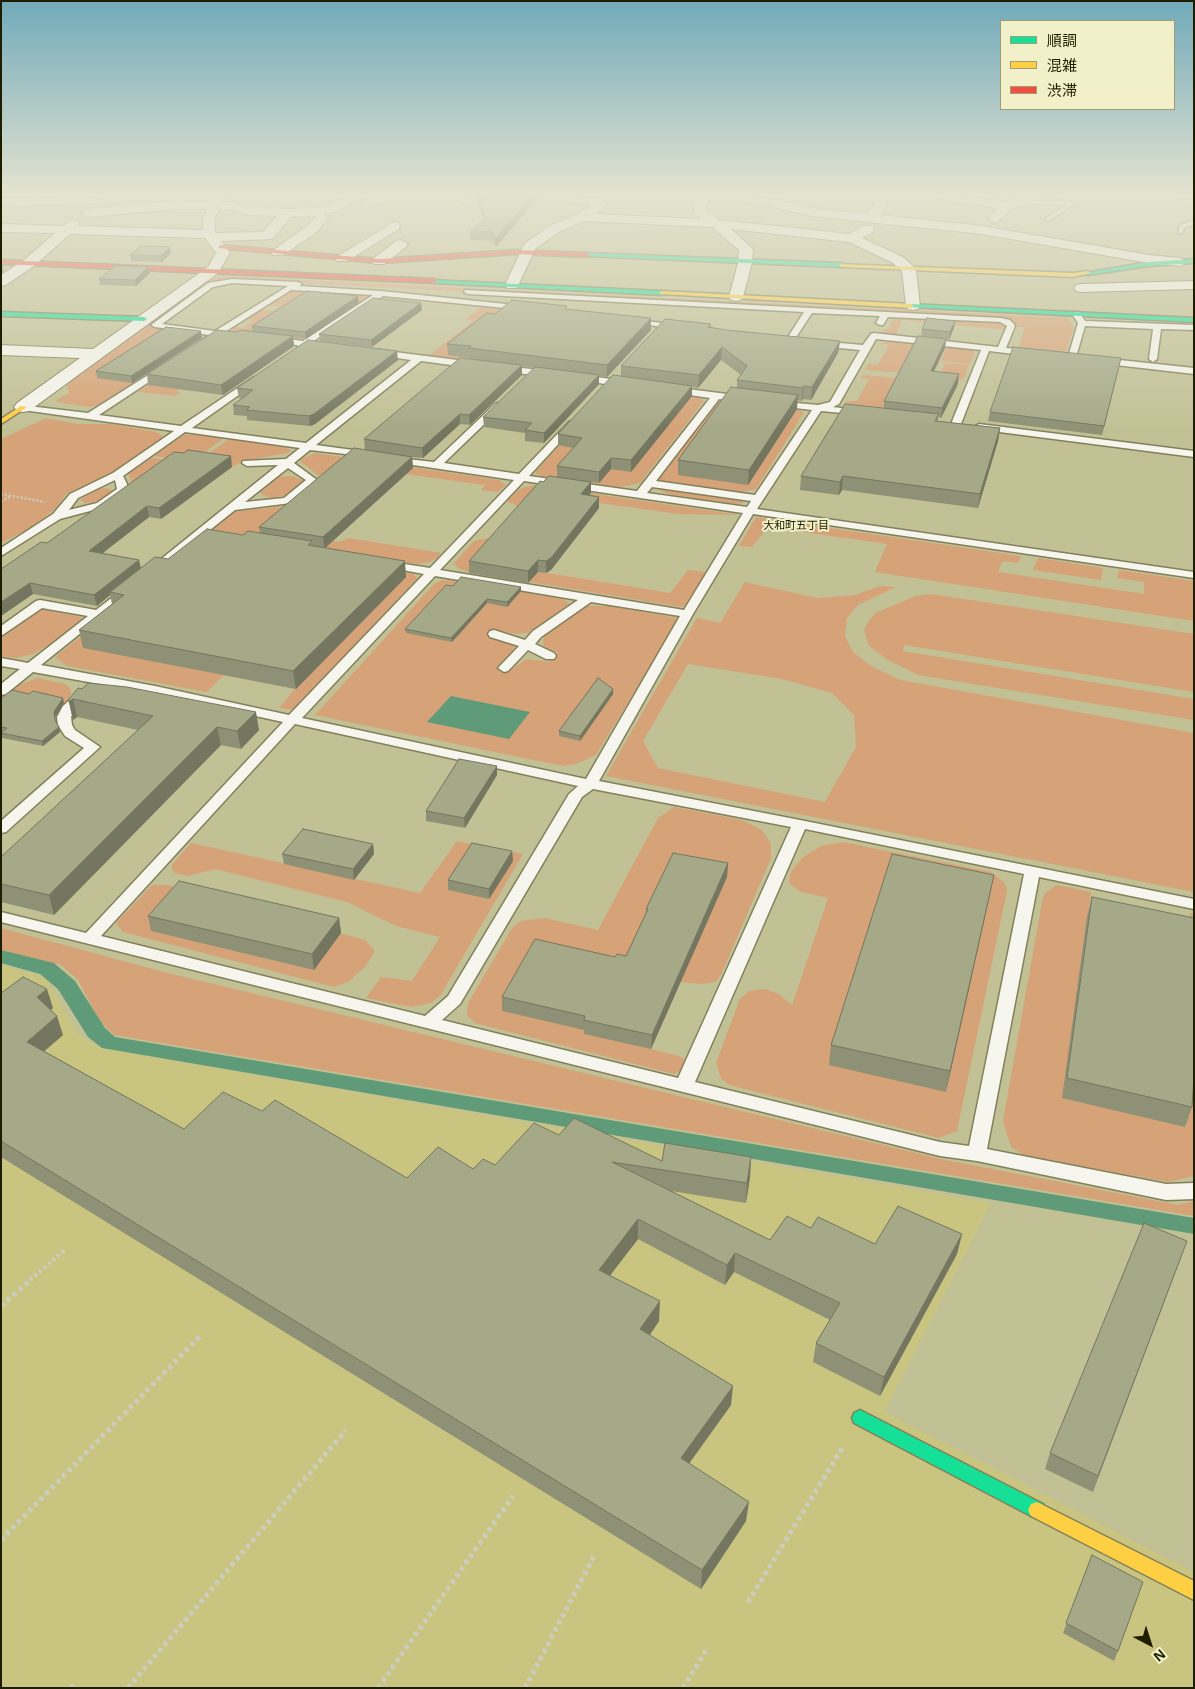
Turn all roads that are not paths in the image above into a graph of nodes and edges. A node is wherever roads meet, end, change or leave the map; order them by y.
1 (15, 273) edge
2 (209, 273) edge
3 (266, 273) edge
4 (518, 273) edge
5 (742, 273) edge
6 (910, 273) edge
7 (949, 273) edge
8 (1114, 273) edge
9 (1, 282) edge
10 (1077, 282) junction
11 (1194, 285) edge
12 (512, 286) junction
13 (381, 293) junction
14 (736, 297) junction
15 (913, 306) junction
16 (535, 309) edge
17 (810, 310) junction
18 (1, 314) edge
19 (885, 314) junction
20 (144, 319) junction
21 (1079, 319) junction
22 (621, 320) edge
23 (1194, 320) edge
24 (663, 325) junction
25 (1157, 327) junction
26 (1194, 328) edge
27 (693, 329) edge
28 (217, 333) junction
29 (236, 336) edge
30 (874, 336) junction
31 (780, 338) edge
32 (266, 339) edge
33 (650, 340) edge
34 (809, 342) edge
35 (200, 344) edge
36 (300, 347) junction
37 (333, 348) edge
38 (865, 348) junction
39 (986, 348) junction
40 (1000, 349) junction
41 (1, 350) edge
42 (371, 352) edge
43 (1036, 353) edge
44 (97, 354) junction
45 (1072, 357) edge
46 (419, 358) junction
47 (1153, 359) dead end
48 (175, 360) edge
49 (1091, 360) edge
50 (624, 368) edge
51 (1194, 371) edge
52 (264, 372) edge
53 (611, 382) junction
54 (640, 386) edge
55 (659, 388) edge
56 (716, 395) junction
57 (598, 396) edge
58 (505, 399) edge
59 (753, 400) edge
60 (772, 402) edge
61 (16, 406) junction
62 (818, 408) junction
63 (867, 414) edge
64 (92, 415) junction
65 (578, 416) edge
66 (1, 422) edge
67 (184, 428) junction
68 (309, 447) junction
69 (1194, 454) edge
70 (287, 462) junction
71 (247, 463) dead end
72 (435, 466) junction
73 (117, 475) junction
74 (520, 478) junction
75 (648, 484) junction
76 (640, 495) junction
77 (758, 499) junction
78 (232, 507) junction
79 (750, 511) junction
80 (57, 516) junction
81 (199, 533) junction
82 (218, 536) edge
83 (1, 553) edge
84 (374, 562) edge
85 (433, 572) junction
86 (1194, 576) edge
87 (588, 598) junction
88 (99, 614) junction
89 (687, 614) junction
90 (1, 632) edge
91 (494, 634) dead end
92 (526, 644) junction
93 (550, 656) dead end
94 (1, 662) edge
95 (31, 668) junction
96 (504, 668) dead end
97 (101, 680) junction
98 (1, 691) edge
99 (292, 720) junction
100 (590, 784) junction
101 (800, 824) junction
102 (1, 829) edge
103 (1032, 872) junction
104 (1194, 904) edge
105 (1, 917) edge
106 (90, 939) junction
107 (430, 1021) junction
108 (684, 1085) junction
109 (978, 1154) junction
110 (1194, 1191) edge
111 (860, 1418) road end
112 (1194, 1591) edge

1 - 9 street
2 - 20 street
3 - 12 street
4 - 12 street
5 - 14 street
6 - 15 street
7 - 10 street
8 - 10 street
10 - 11 street
10 - 21 street
12 - 14 street
13 - 16 lane
13 - 28 lane
13 - 36 lane
14 - 15 street
15 - 21 street
17 - 19 lane
17 - 28 lane
17 - 31 lane
18 - 20 street
19 - 30 lane
19 - 40 lane
20 - 44 street
21 - 23 street
21 - 25 lane
21 - 45 lane
22 - 24 lane
24 - 27 lane
24 - 33 lane
25 - 26 lane
25 - 47 lane
28 - 29 lane
28 - 35 lane
30 - 38 lane
30 - 39 lane
32 - 36 lane
34 - 38 lane
36 - 37 lane
38 - 62 lane
39 - 40 lane
39 - 69 lane
40 - 43 lane
41 - 44 street
42 - 46 lane
44 - 61 street
46 - 53 lane
46 - 68 lane
48 - 64 lane
49 - 51 lane
50 - 53 lane
52 - 67 lane
53 - 54 lane
53 - 57 lane
55 - 56 lane
56 - 59 lane
56 - 75 lane
58 - 72 lane
60 - 62 lane
61 - 64 lane
61 - 66 street
62 - 63 lane
62 - 77 lane
64 - 67 lane
65 - 74 lane
67 - 68 lane
67 - 73 lane
68 - 70 lane
68 - 72 lane
70 - 71 lane
70 - 78 lane
70 - 78 lane
72 - 74 lane
73 - 80 lane
73 - 80 lane
74 - 76 lane
74 - 85 lane
75 - 76 lane
75 - 77 lane
76 - 79 lane
77 - 79 lane
78 - 81 lane
79 - 86 lane
79 - 89 lane
80 - 83 lane
81 - 82 lane
81 - 88 lane
84 - 85 lane
85 - 87 lane
85 - 99 lane
87 - 89 lane
87 - 92 lane
88 - 90 lane
88 - 95 lane
89 - 100 lane
91 - 92 lane
92 - 93 lane
92 - 96 lane
94 - 95 lane
95 - 97 lane
95 - 98 lane
97 - 99 lane
97 - 102 lane
99 - 100 lane
99 - 106 lane
100 - 101 lane
100 - 107 lane
101 - 103 lane
101 - 108 lane
103 - 104 lane
103 - 109 lane
105 - 106 lane
106 - 107 lane
107 - 108 lane
108 - 109 lane
109 - 110 lane
111 - 112 street

